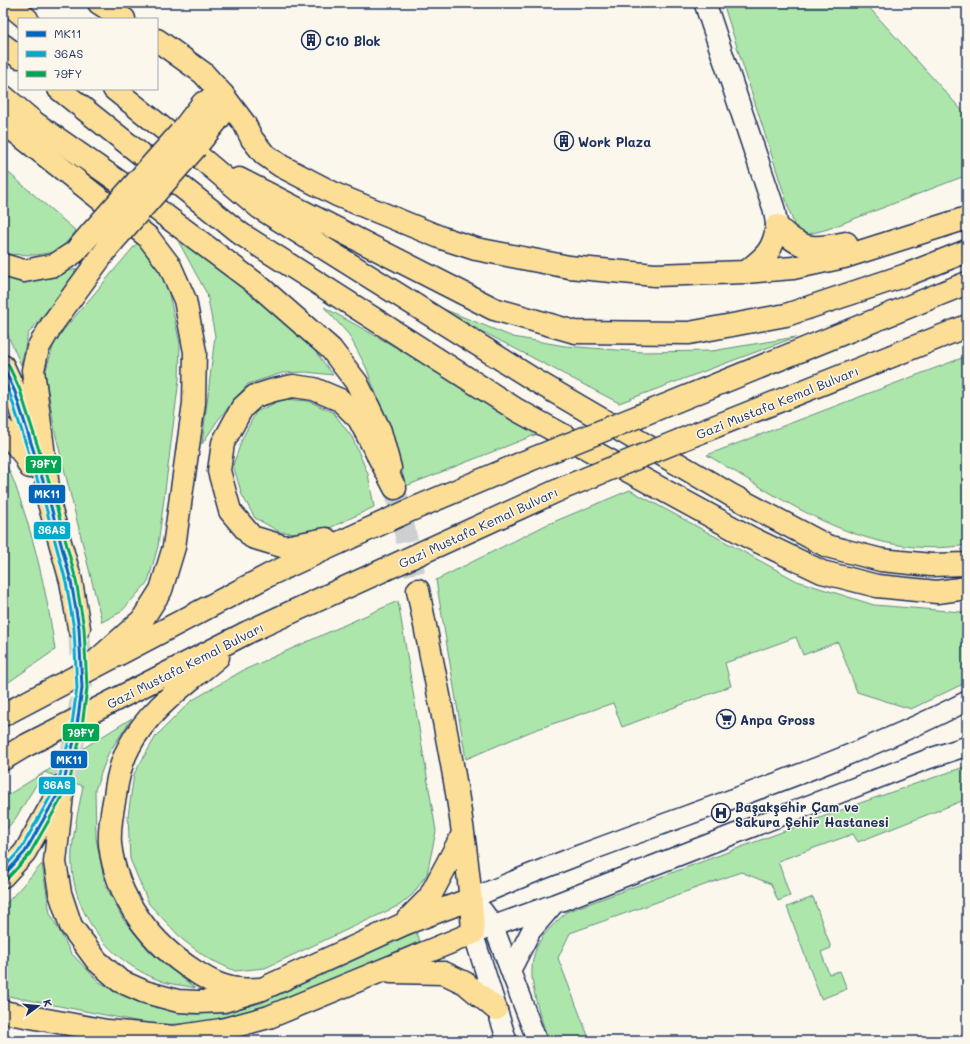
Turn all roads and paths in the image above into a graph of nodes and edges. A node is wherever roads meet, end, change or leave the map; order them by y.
1 (8, 3) edge
2 (99, 3) edge
3 (706, 3) edge
4 (27, 18) edge
5 (122, 18) edge
6 (158, 41) edge
7 (3, 45) edge
8 (18, 57) edge
9 (60, 90) edge
10 (115, 90) edge
11 (223, 95) junction
12 (3, 96) edge
13 (3, 122) edge
14 (199, 153) junction
15 (967, 213) edge
16 (967, 218) edge
17 (777, 226) junction
18 (101, 239) junction
19 (967, 251) edge
20 (3, 265) edge
21 (746, 272) junction
22 (967, 283) edge
23 (967, 326) edge
24 (3, 366) edge
25 (3, 429) edge
26 (50, 503) junction
27 (413, 509) junction
28 (967, 564) edge
29 (967, 588) edge
30 (418, 590) tunnel mouth
31 (79, 628) tunnel mouth
32 (248, 632) junction
33 (86, 670) junction
34 (967, 701) edge
35 (3, 715) edge
36 (967, 746) edge
37 (3, 759) edge
38 (463, 834) junction
39 (3, 876) edge
40 (471, 899) junction
41 (554, 904) junction
42 (404, 924) junction
43 (493, 925) junction
44 (473, 933) junction
45 (511, 970) junction
46 (376, 973) junction
47 (262, 989) junction
48 (496, 1009) junction
49 (3, 1012) edge
50 (507, 1041) edge
51 (537, 1041) edge

1 - 4 main road
2 - 5 main road
3 - 17 main road
6 - 11 main road
7 - 8 main road
9 - 29 main road
10 - 14 main road
11 - 14 main road
11 - 18 main road, bridge
11 - 21 main road
12 - 27 main road
13 - 33 main road
14 - 18 main road, bridge
14 - 19 main road
14 - 28 main road
15 - 17 main road
16 - 21 main road
17 - 21 main road
18 - 20 main road
18 - 26 main road
22 - 27 main road, bridge
23 - 32 main road, Gazi Mustafa Kemal Bulvarı, bridge
24 - 26 main road
25 - 26 main road
26 - 31 main road
27 - 33 main road
30 - 38 main road
32 - 37 main road, Gazi Mustafa Kemal Bulvarı
32 - 47 main road
33 - 35 main road
34 - 40 street
36 - 41 street
38 - 40 main road
38 - 42 main road
39 - 47 main road
40 - 42 main road
40 - 43 street
40 - 44 main road
41 - 43 street
41 - 45 street
42 - 47 main road
43 - 44 street
43 - 45 street
44 - 46 main road
44 - 48 street
45 - 51 street
46 - 48 main road
46 - 49 main road
48 - 50 street

